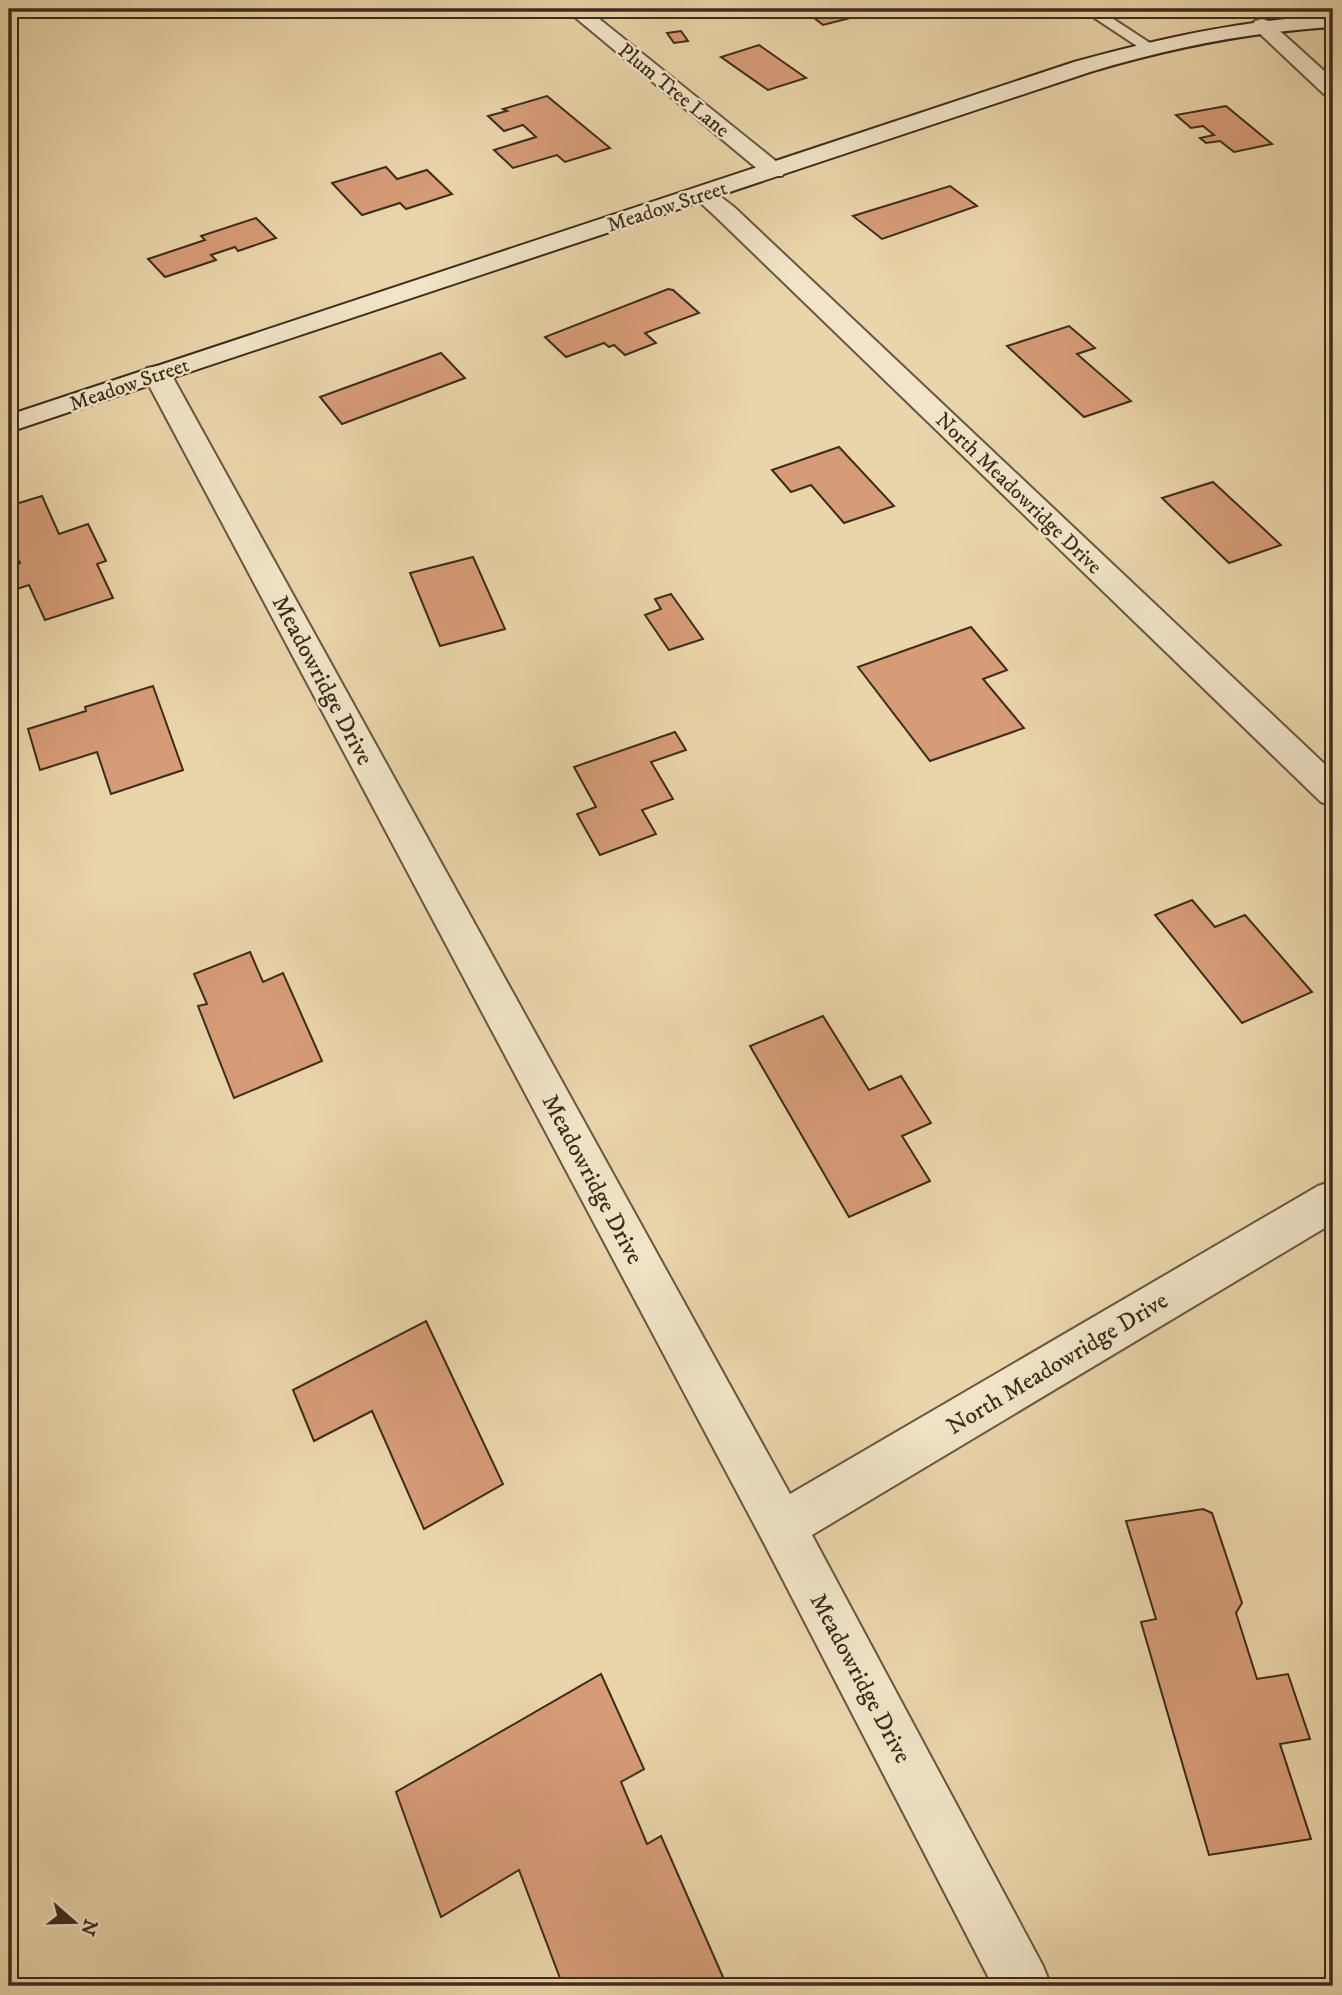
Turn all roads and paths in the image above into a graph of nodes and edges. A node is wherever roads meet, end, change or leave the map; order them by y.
1 (575, 9) edge
2 (1088, 9) edge
3 (1333, 21) edge
4 (1262, 26) junction
5 (1148, 47) junction
6 (1333, 90) edge
7 (774, 171) junction
8 (704, 195) junction
9 (157, 374) junction
10 (9, 424) edge
11 (1333, 793) edge
12 (1333, 1200) edge
13 (781, 1526) junction
14 (1023, 1986) edge

1 - 7 street, Plum Tree Lane
2 - 5 lane
3 - 4 street, Meadow Street
4 - 5 street, Meadow Street
4 - 6 street
5 - 7 street, Meadow Street
7 - 8 street, Meadow Street
8 - 9 street, Meadow Street
8 - 11 street, North Meadowridge Drive
9 - 10 street, Meadow Street
9 - 13 street, Meadowridge Drive
12 - 13 street, North Meadowridge Drive
13 - 14 street, Meadowridge Drive

